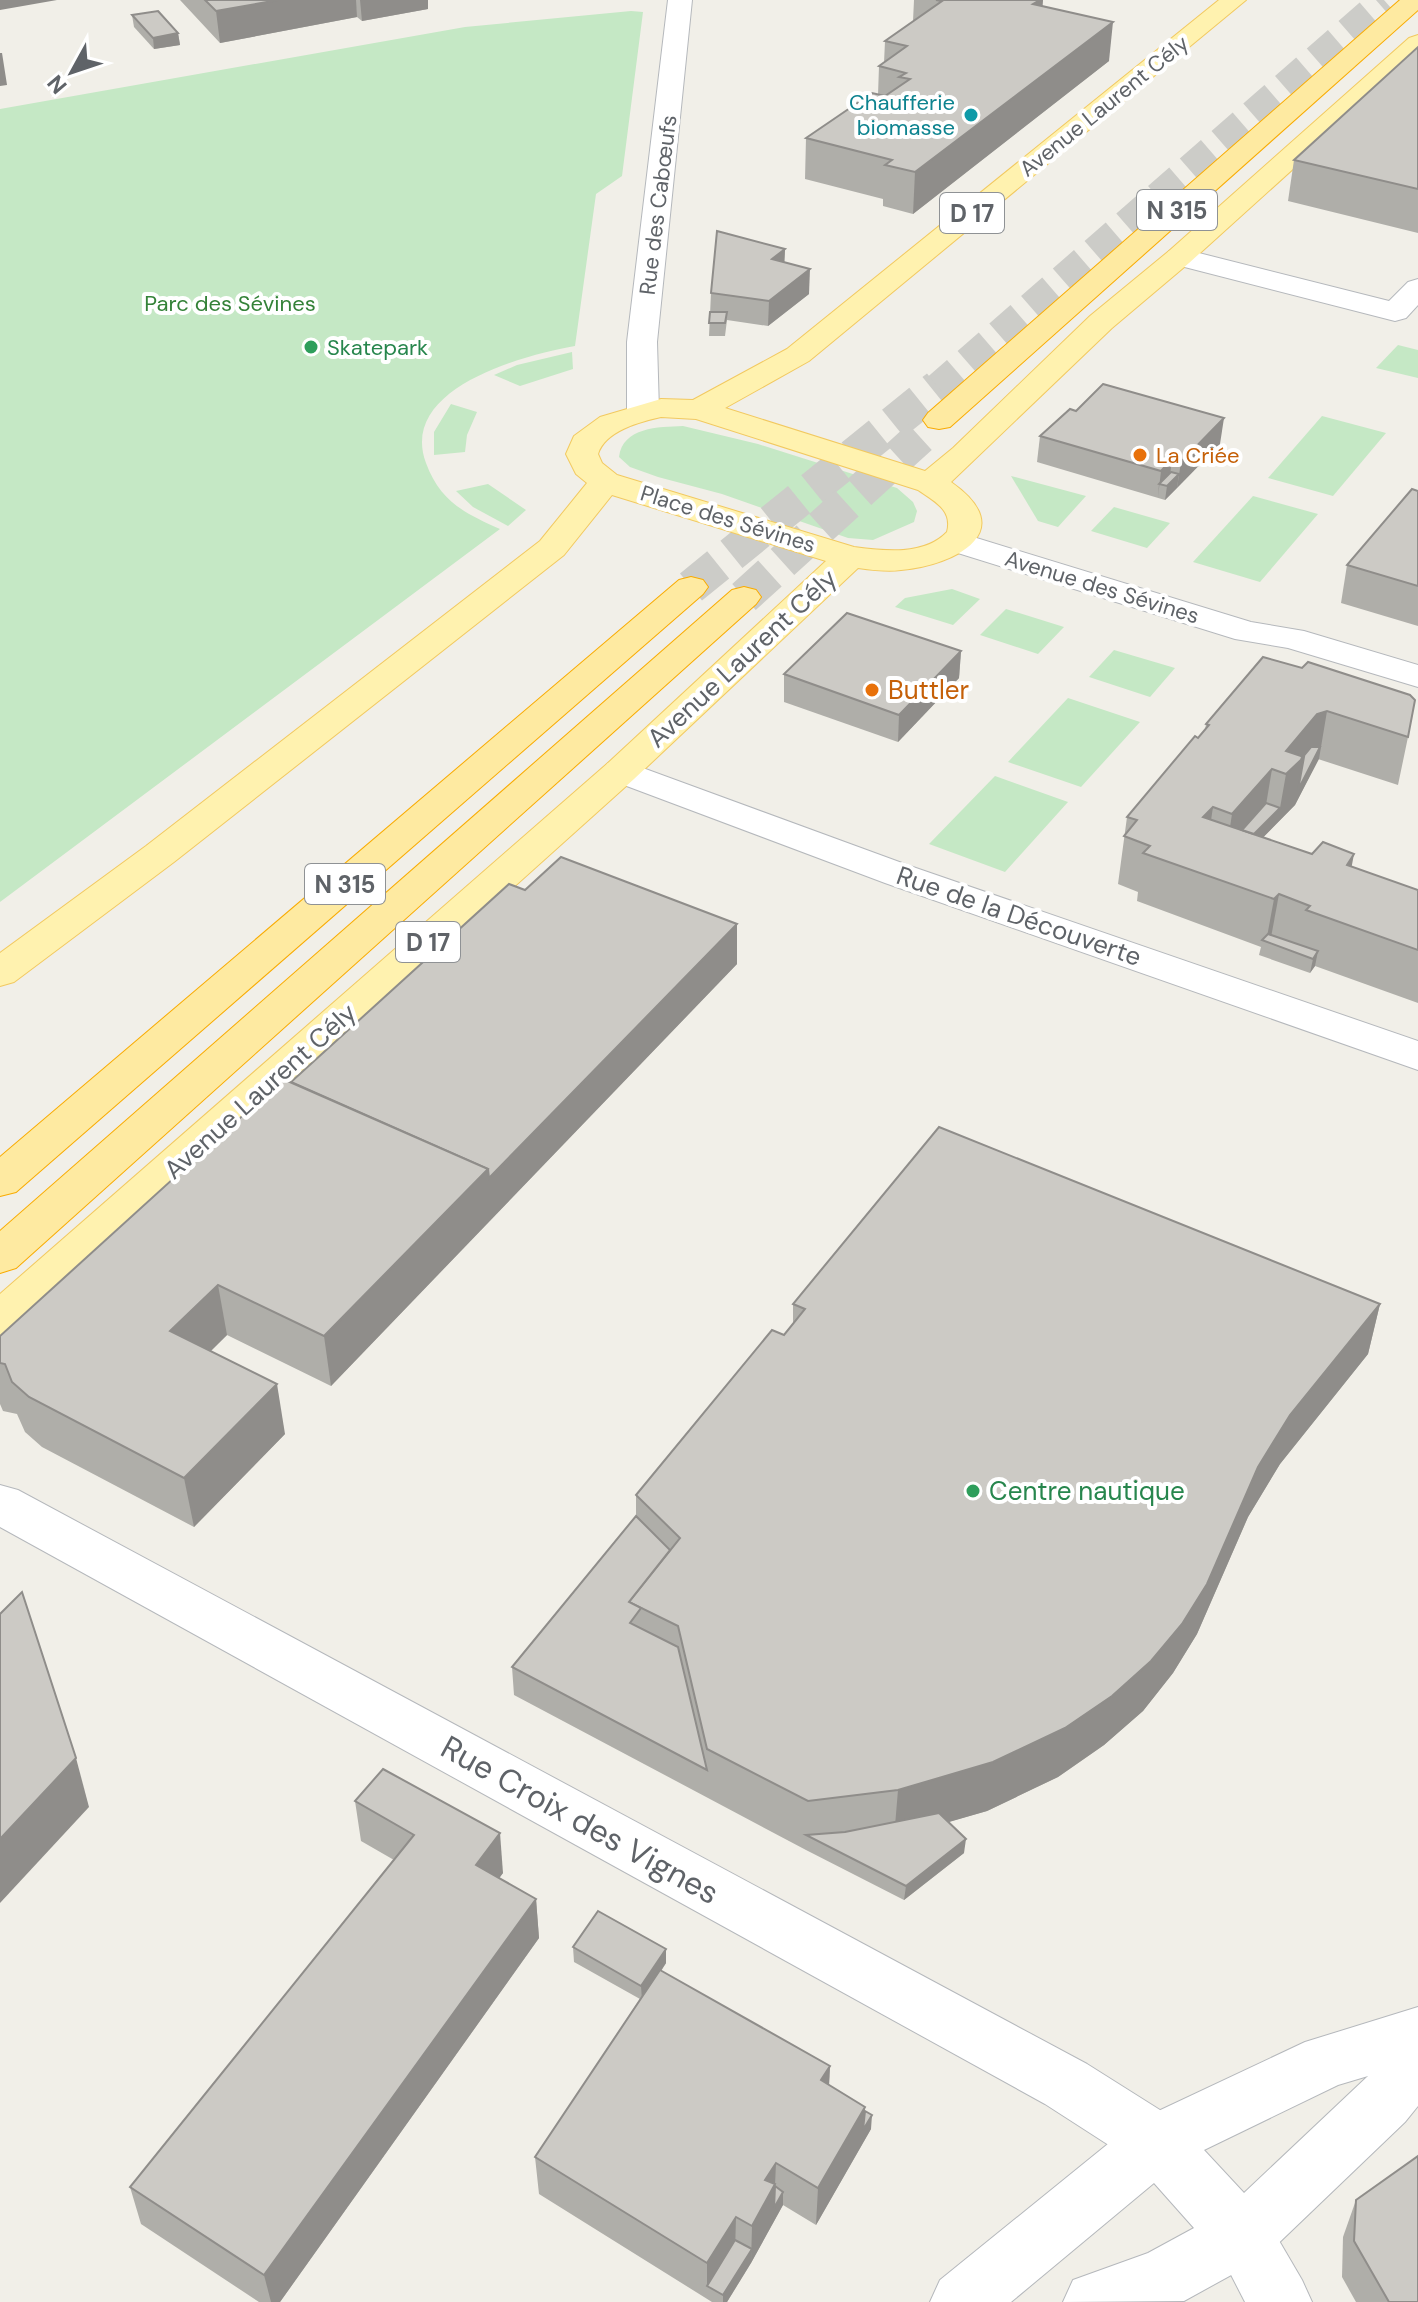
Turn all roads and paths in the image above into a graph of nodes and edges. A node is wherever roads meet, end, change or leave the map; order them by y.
1 (680, 0) edge
2 (1234, 0) edge
3 (1415, 0) edge
4 (1418, 43) edge
5 (1179, 257) junction
6 (1418, 288) edge
7 (699, 410) junction
8 (643, 411) junction
9 (939, 420) tunnel mouth
10 (605, 482) junction
11 (930, 483) junction
12 (957, 542) junction
13 (850, 557) junction
14 (691, 587) tunnel mouth
15 (744, 597) tunnel mouth
16 (1247, 632) junction
17 (1418, 676) edge
18 (1418, 695) edge
19 (621, 771) junction
20 (0, 973) edge
21 (1418, 1056) edge
22 (0, 1181) edge
23 (0, 1257) edge
24 (0, 1321) edge
25 (0, 1504) edge
26 (1418, 2034) edge
27 (1418, 2060) edge
28 (1157, 2142) junction
29 (1242, 2236) junction
30 (962, 2302) edge
31 (1095, 2302) edge
32 (1280, 2302) edge

1 - 8 street, Rue des Cabœufs
2 - 7 main road, Avenue Laurent Cély / D 17
3 - 9 highway, N 315
4 - 5 main road
5 - 6 street
5 - 11 main road
7 - 8 main road, Avenue Laurent Cély / D 17
7 - 11 main road
8 - 10 main road, Avenue Laurent Cély / D 17
10 - 13 main road, Place des Sévines
10 - 20 main road
11 - 12 main road
12 - 13 main road, Avenue Laurent Cély
12 - 16 street, Avenue des Sévines
13 - 19 main road, Avenue Laurent Cély / D 17
14 - 22 highway, N 315
15 - 23 highway, N 315
16 - 17 street, Avenue des Sévines
16 - 18 street, Avenue des Sévines
19 - 21 street, Rue de la Découverte
19 - 24 main road, Avenue Laurent Cély / D 17
25 - 28 street, Rue Croix des Vignes
26 - 28 street
27 - 29 street
28 - 29 street, Rue Croix des Vignes
28 - 30 street
29 - 31 street
29 - 32 street

